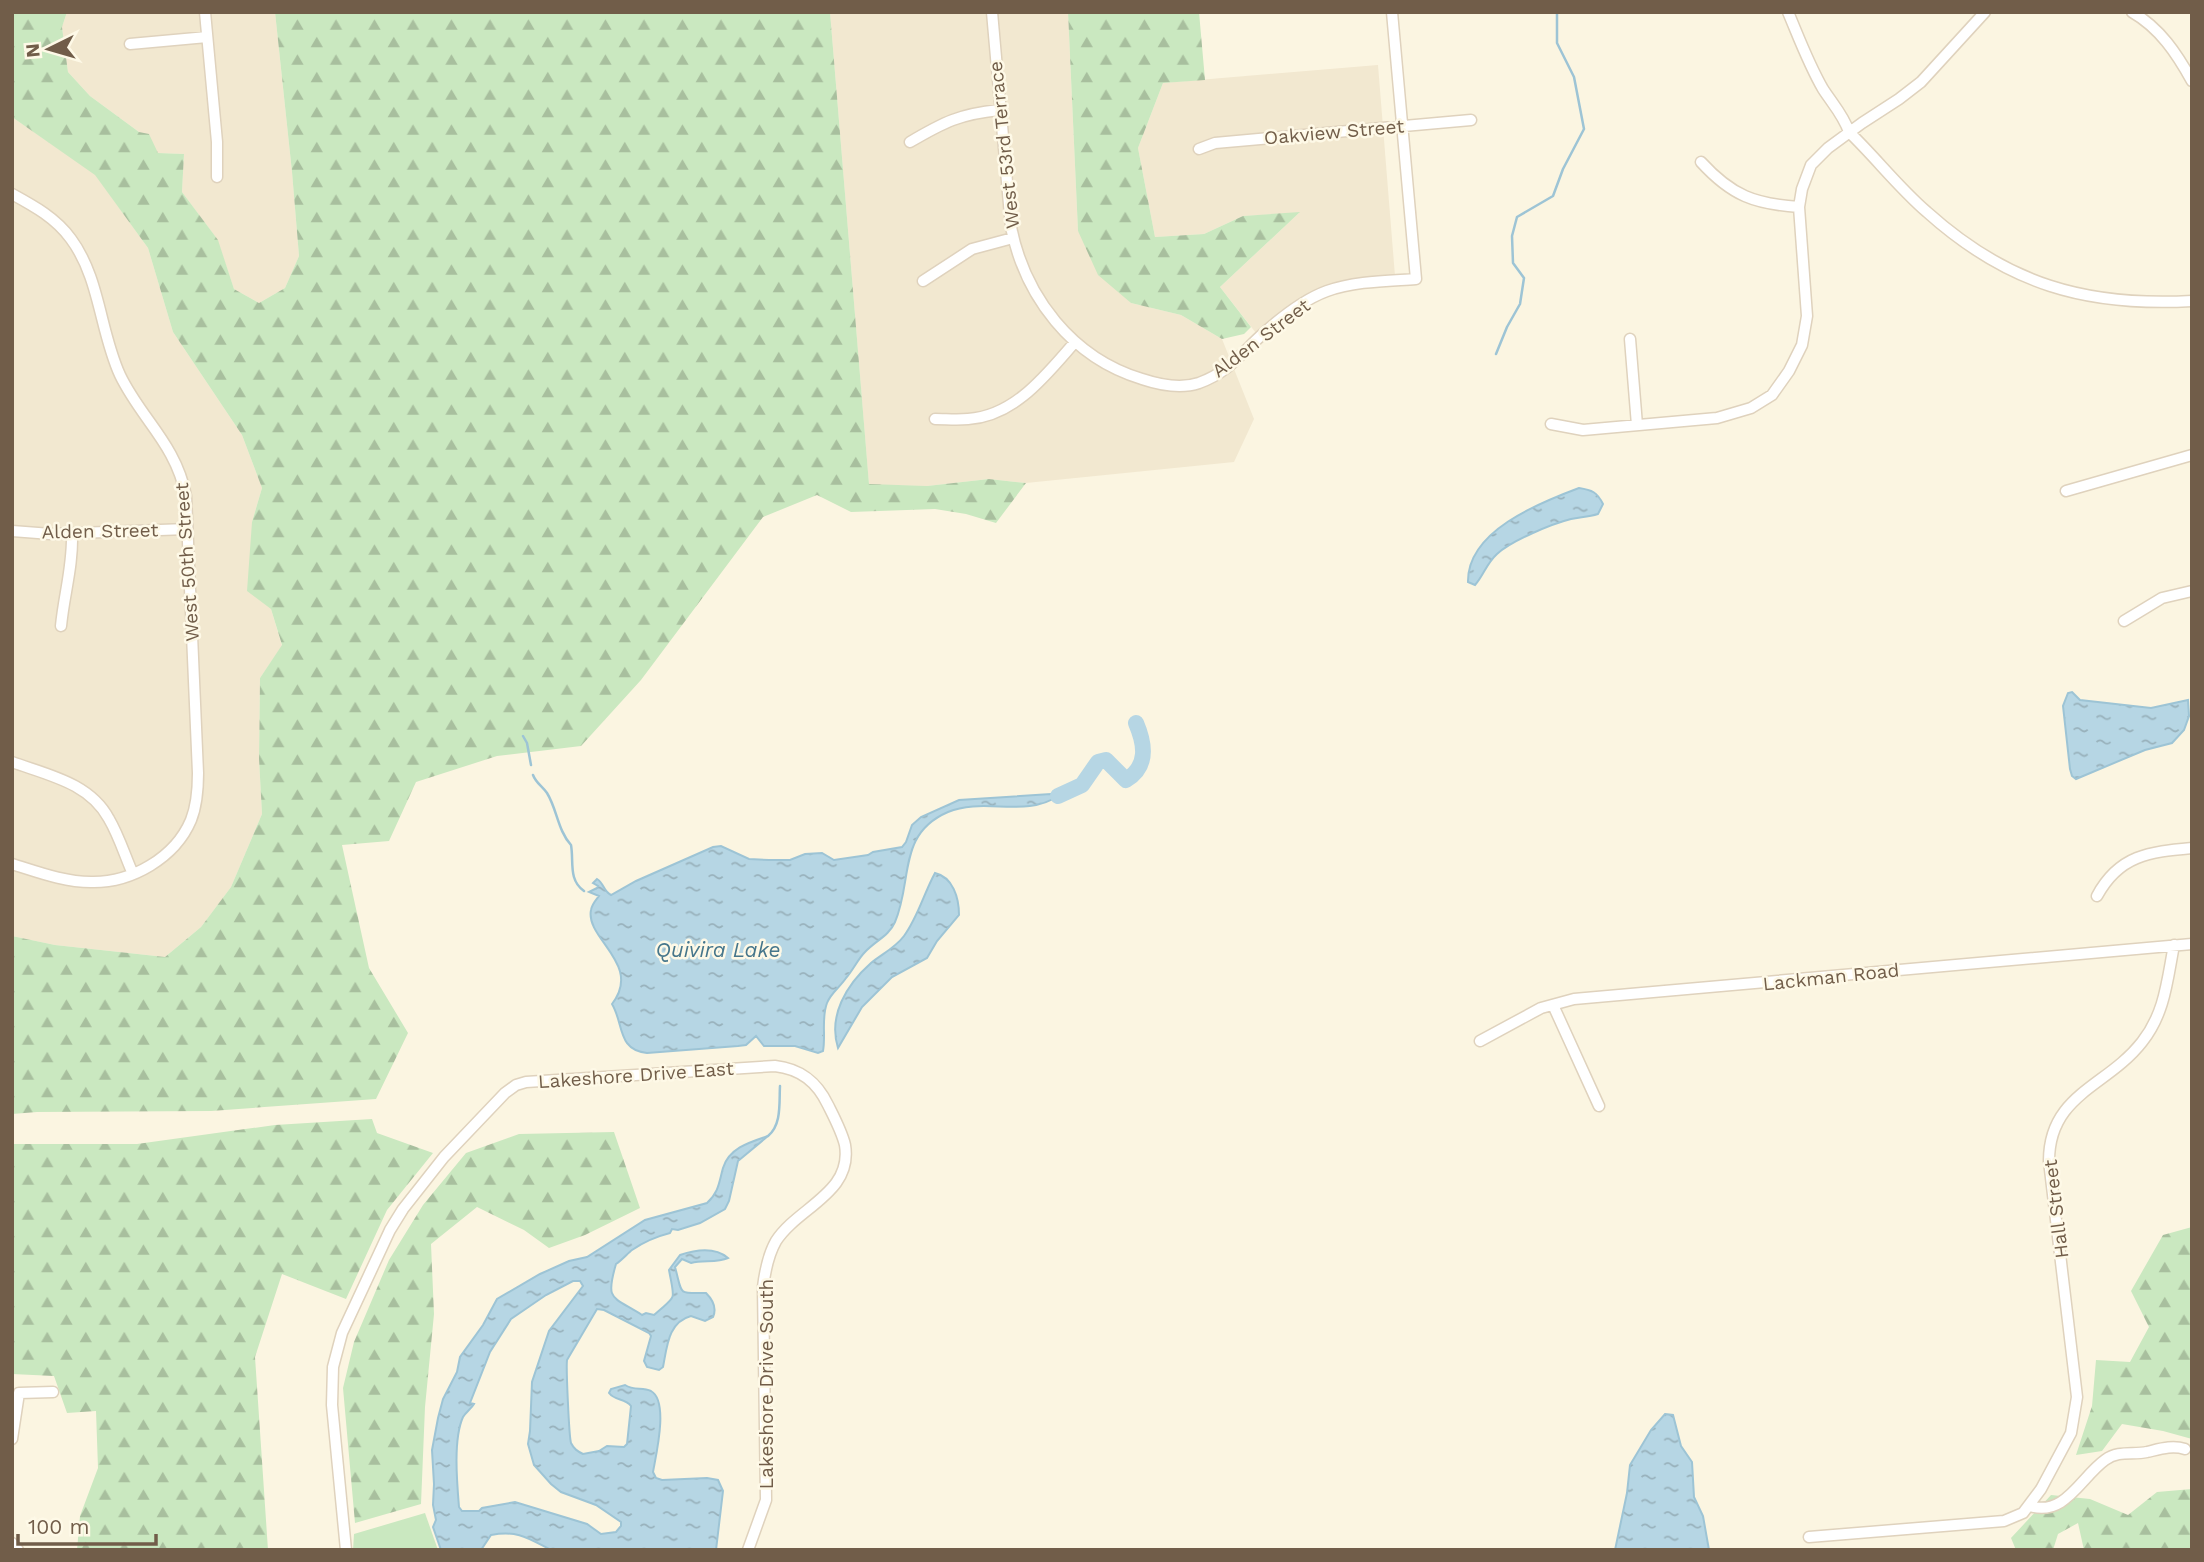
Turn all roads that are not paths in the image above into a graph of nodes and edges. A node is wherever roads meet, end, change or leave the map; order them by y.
1 (205, 12) edge
2 (992, 12) edge
3 (1392, 12) edge
4 (1788, 12) edge
5 (2132, 12) edge
6 (1982, 14) edge
7 (207, 37) junction
8 (130, 44) dead end
9 (2192, 81) edge
10 (999, 110) junction
11 (1471, 120) dead end
12 (1402, 125) junction
13 (1849, 132) junction
14 (910, 142) dead end
15 (1199, 149) dead end
16 (1701, 162) dead end
17 (217, 177) dead end
18 (12, 194) edge
19 (1799, 207) junction
20 (1013, 238) junction
21 (923, 281) dead end
22 (2192, 301) edge
23 (1630, 339) dead end
24 (1075, 342) junction
25 (935, 419) dead end
26 (1551, 424) dead end
27 (1637, 425) junction
28 (2192, 455) edge
29 (2066, 491) dead end
30 (187, 529) junction
31 (12, 531) edge
32 (72, 533) junction
33 (2192, 592) edge
34 (2124, 621) dead end
35 (61, 626) dead end
36 (12, 762) edge
37 (2192, 848) edge
38 (12, 864) edge
39 (133, 874) junction
40 (2097, 896) dead end
41 (2192, 944) edge
42 (2174, 946) junction
43 (1553, 1005) junction
44 (1480, 1041) dead end
45 (1599, 1106) dead end
46 (835, 1121) joint
47 (52, 1392) dead end
48 (12, 1439) edge
49 (2185, 1449) dead end
50 (2030, 1506) junction
51 (1809, 1537) dead end
52 (12, 1543) edge
53 (18, 1550) edge
54 (346, 1550) edge
55 (748, 1550) edge

1 - 7 street
2 - 10 street, West 53rd Terrace
3 - 12 street
4 - 13 street
5 - 9 street
6 - 13 street
7 - 8 street
7 - 17 street
10 - 14 street
10 - 20 street, West 53rd Terrace
11 - 12 street, Oakview Street
12 - 15 street, Oakview Street
12 - 24 street, Alden Street
13 - 19 street
13 - 22 street
16 - 19 street
18 - 30 street, West 50th Street
19 - 27 street
20 - 21 street
20 - 24 street, West 53rd Terrace
23 - 27 street
24 - 25 street
26 - 27 street
28 - 29 street
30 - 32 street, Alden Street
30 - 39 street, West 50th Street
31 - 32 street, Alden Street
32 - 35 street
33 - 34 street
36 - 39 street
37 - 40 street
38 - 39 street, West 50th Street
41 - 42 street, Lackman Road
42 - 43 street, Lackman Road
42 - 50 street, Hall Street
43 - 44 street, Lackman Road
43 - 45 street
46 - 54 street, Lakeshore Drive East
46 - 55 street, Lakeshore Drive South
47 - 48 street
49 - 50 street
50 - 51 street
52 - 53 street

